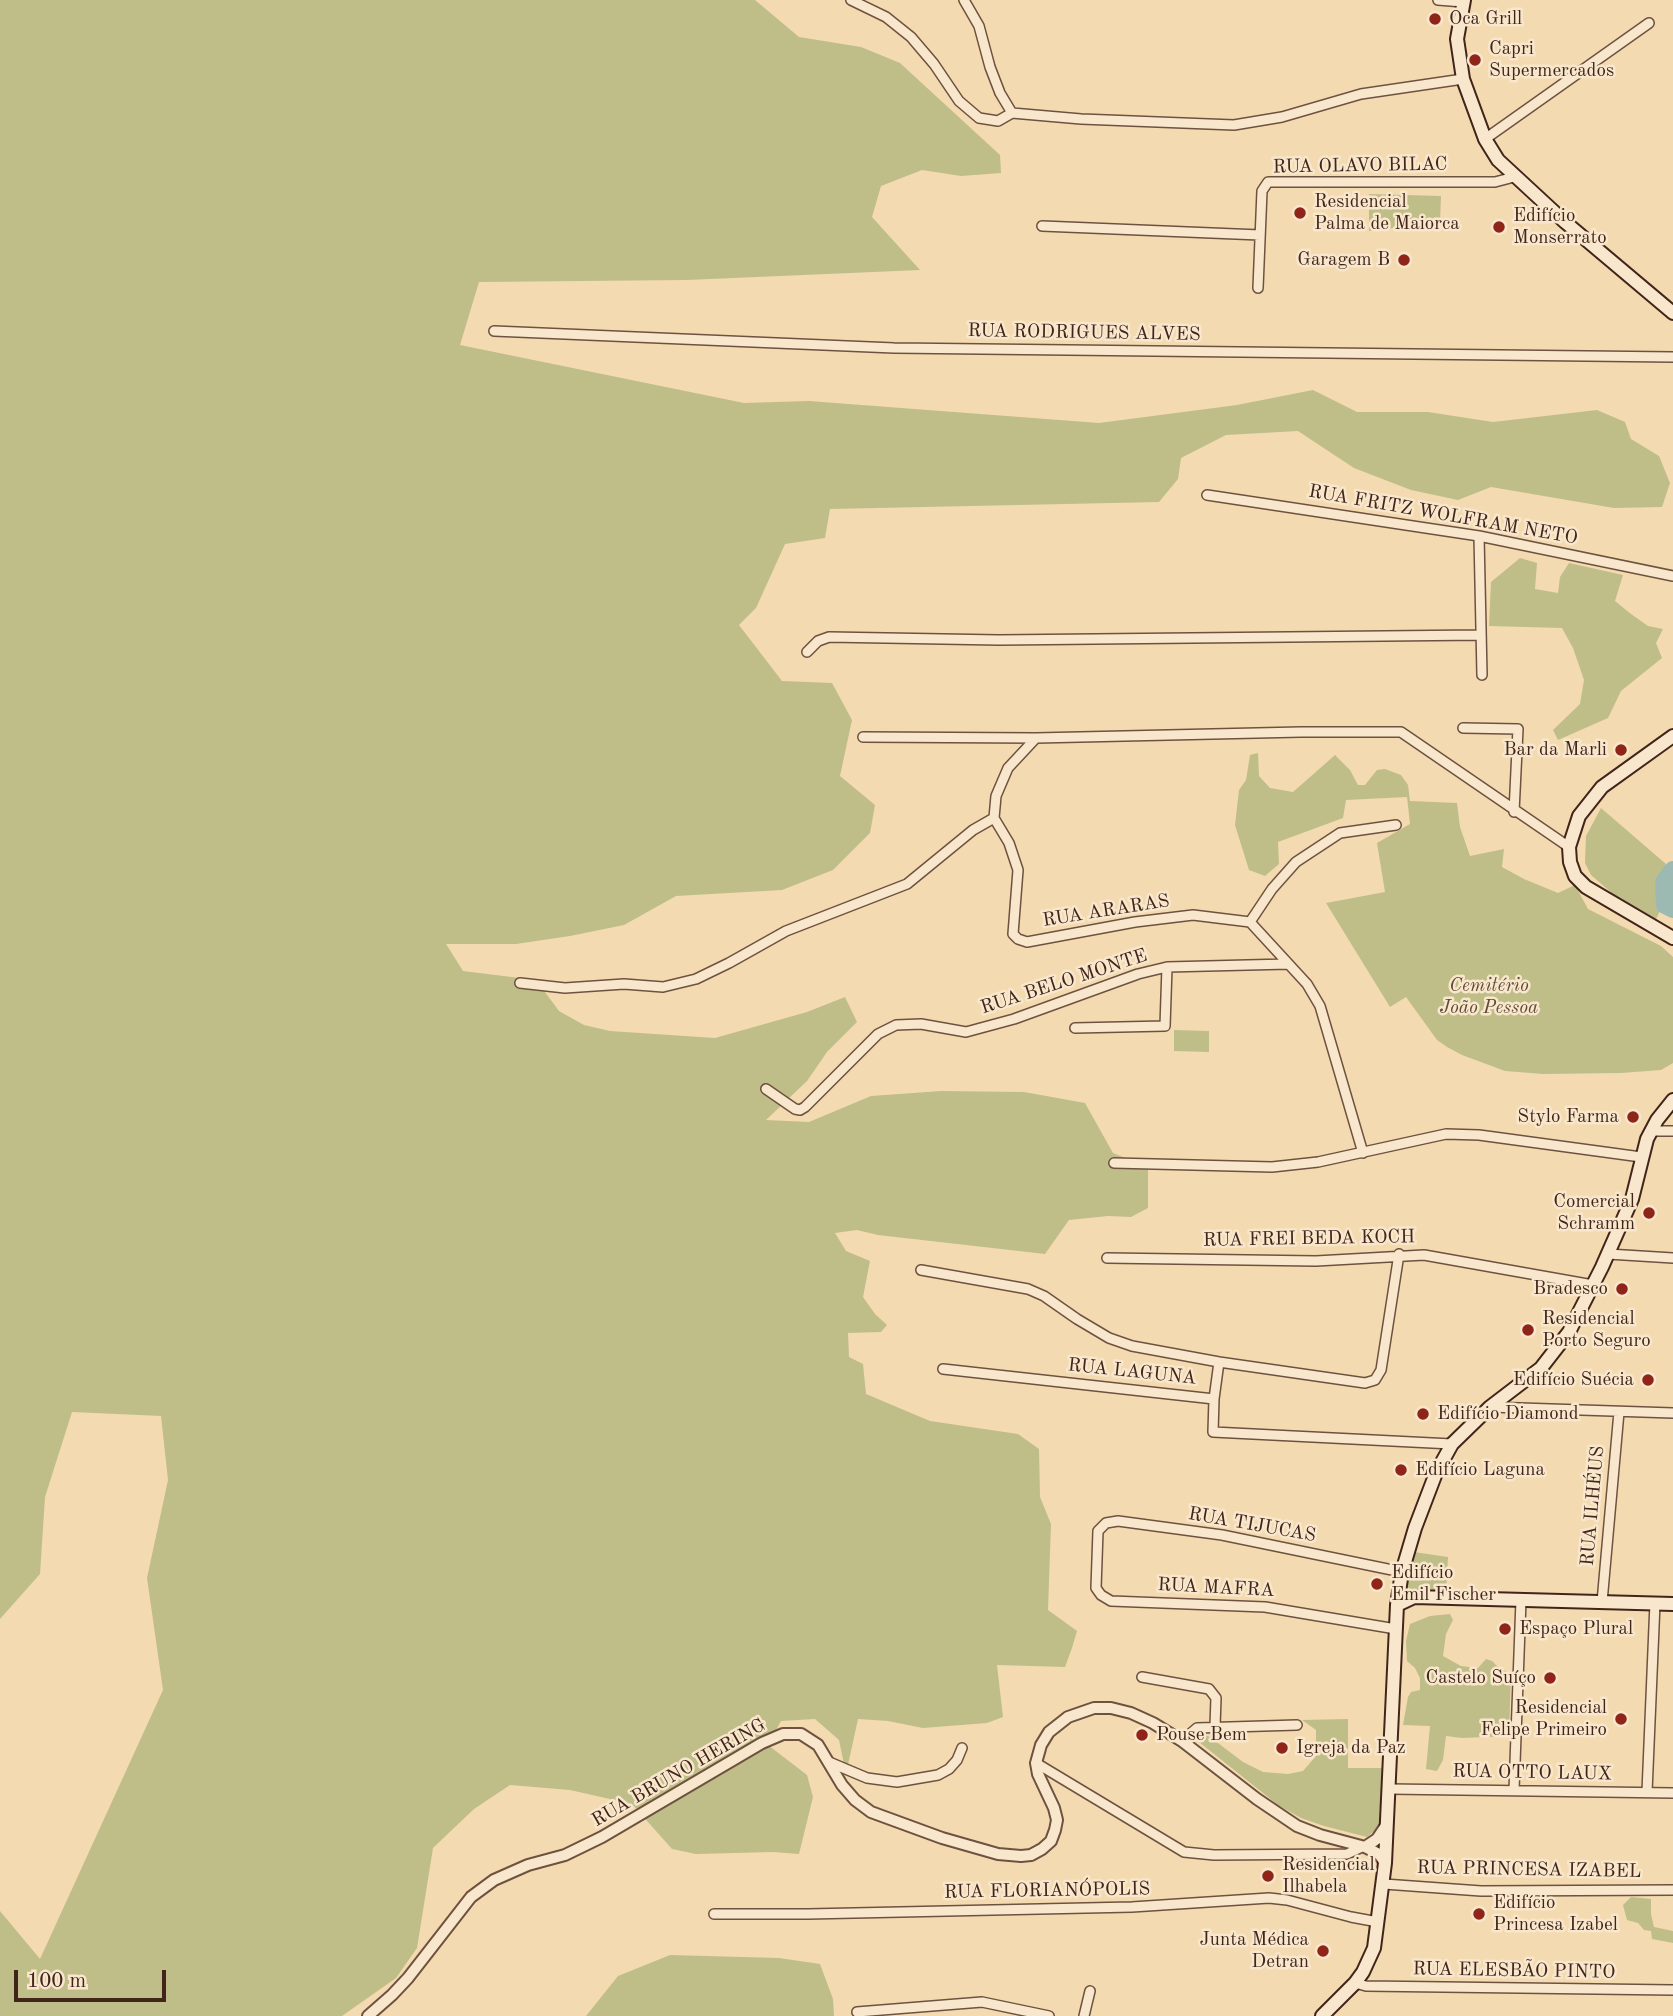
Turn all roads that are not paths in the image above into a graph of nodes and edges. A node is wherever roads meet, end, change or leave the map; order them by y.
1 (851, 0) edge
2 (964, 0) edge
3 (1438, 0) edge
4 (1464, 1) edge
5 (1649, 23) dead end
6 (1463, 79) junction
7 (1013, 114) junction
8 (1485, 139) junction
9 (1514, 177) junction
10 (1042, 226) dead end
11 (1260, 235) junction
12 (1258, 288) dead end
13 (1673, 313) edge
14 (494, 331) dead end
15 (1673, 357) edge
16 (1207, 495) dead end
17 (1479, 536) junction
18 (1673, 576) edge
19 (1481, 635) junction
20 (807, 652) dead end
21 (1482, 675) dead end
22 (1463, 728) dead end
23 (1673, 736) edge
24 (863, 737) dead end
25 (1036, 738) junction
26 (1514, 812) junction
27 (994, 818) junction
28 (1396, 825) dead end
29 (1569, 847) junction
30 (1250, 922) junction
31 (1673, 938) edge
32 (1288, 964) junction
33 (1167, 967) junction
34 (520, 983) dead end
35 (1075, 1028) dead end
36 (766, 1089) dead end
37 (1673, 1100) edge
38 (1650, 1131) junction
39 (1673, 1132) edge
40 (1363, 1153) junction
41 (1641, 1157) junction
42 (1114, 1163) dead end
43 (1399, 1254) junction
44 (1608, 1254) junction
45 (1107, 1258) dead end
46 (1673, 1258) edge
47 (921, 1270) dead end
48 (1593, 1285) junction
49 (1219, 1362) junction
50 (943, 1369) dead end
51 (1214, 1399) junction
52 (1490, 1407) junction
53 (1619, 1412) junction
54 (1673, 1413) edge
55 (1452, 1444) junction
56 (1098, 1531) joint
57 (1401, 1578) junction
58 (1414, 1597) junction
59 (1521, 1600) junction
60 (1602, 1602) junction
61 (1655, 1603) junction
62 (1673, 1604) edge
63 (1397, 1605) junction
64 (1396, 1629) junction
65 (1142, 1677) dead end
66 (1214, 1726) junction
67 (1297, 1726) dead end
68 (1182, 1741) junction
69 (962, 1748) dead end
70 (829, 1762) junction
71 (1036, 1763) junction
72 (1390, 1789) junction
73 (1514, 1790) junction
74 (1647, 1792) junction
75 (1673, 1793) edge
76 (1388, 1822) junction
77 (1363, 1847) junction
78 (1385, 1863) junction
79 (1384, 1884) junction
80 (1673, 1890) edge
81 (714, 1914) dead end
82 (1378, 1922) junction
83 (1355, 1983) junction
84 (1673, 1990) edge
85 (1090, 1991) dead end
86 (857, 2012) dead end
87 (368, 2016) edge
88 (1049, 2016) edge
89 (1084, 2016) edge
90 (1322, 2016) edge

1 - 7 street
2 - 7 street
3 - 4 street
4 - 6 main road
5 - 8 street
6 - 7 street
6 - 8 main road
8 - 9 main road
9 - 11 street, RUA OLAVO BILAC
9 - 13 main road
10 - 11 street
11 - 12 street
14 - 15 street, RUA RODRIGUES ALVES
16 - 17 street, RUA FRITZ WOLFRAM NETO
17 - 18 street, RUA FRITZ WOLFRAM NETO
17 - 19 street
19 - 20 street
19 - 21 street
22 - 26 street
23 - 29 main road
24 - 25 street
25 - 26 street
25 - 27 street
26 - 29 street
27 - 30 street, RUA ARARAS
27 - 34 street
28 - 30 street
29 - 31 main road
30 - 32 street
32 - 33 street, RUA BELO MONTE
32 - 40 street
33 - 35 street
33 - 36 street, RUA BELO MONTE
37 - 38 main road
38 - 39 street
38 - 41 main road
40 - 41 street
40 - 42 street
41 - 44 main road
43 - 45 street, RUA FREI BEDA KOCH
43 - 48 street, RUA FREI BEDA KOCH
43 - 49 street
44 - 46 street
44 - 48 main road
47 - 49 street
48 - 52 main road
49 - 51 street
50 - 51 street, RUA LAGUNA
51 - 55 street, RUA LAGUNA
52 - 53 street
52 - 55 main road
53 - 54 street
53 - 60 street, RUA ILHÉUS
55 - 57 main road
56 - 57 street, RUA TIJUCAS
56 - 64 street, RUA MAFRA
57 - 58 main road
57 - 63 main road
58 - 59 main road
58 - 63 main road
59 - 60 main road
59 - 73 street
60 - 61 main road
61 - 62 main road
61 - 74 street
63 - 64 main road
64 - 72 main road
65 - 66 street
66 - 67 street
66 - 68 street
68 - 71 street
68 - 77 street
69 - 70 street
70 - 71 street, RUA BRUNO HERING
70 - 87 street, RUA BRUNO HERING
71 - 77 street
72 - 73 street, RUA OTTO LAUX
72 - 76 main road
73 - 74 street, RUA OTTO LAUX
74 - 75 street, RUA OTTO LAUX
76 - 77 street
76 - 78 main road
77 - 78 street
78 - 79 main road
79 - 80 street, RUA PRINCESA IZABEL
79 - 82 main road
81 - 82 street, RUA FLORIANÓPOLIS
82 - 83 main road
83 - 84 street, RUA ELESBÃO PINTO
83 - 90 main road
85 - 89 street
86 - 88 street

